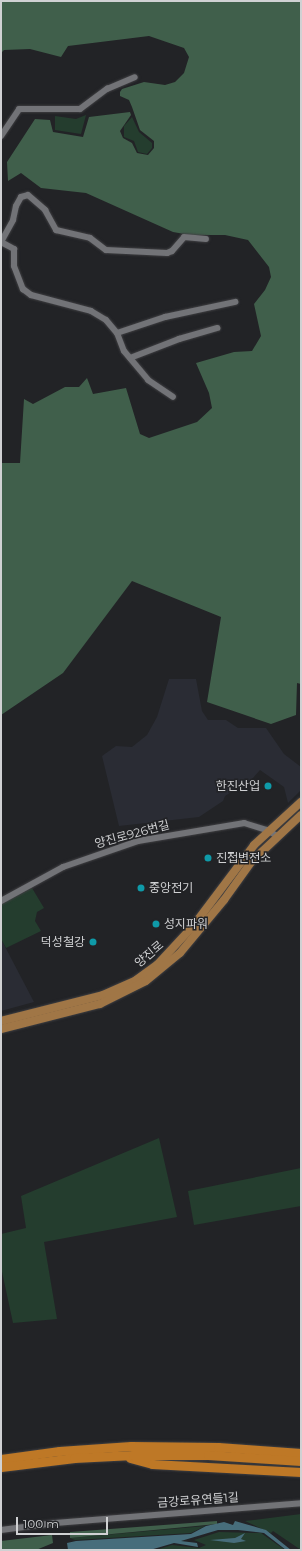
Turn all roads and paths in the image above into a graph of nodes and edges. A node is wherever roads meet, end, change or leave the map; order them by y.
1 (136, 77) dead end
2 (1, 136) edge
3 (206, 240) dead end
4 (1, 242) edge
5 (235, 302) dead end
6 (217, 328) dead end
7 (117, 333) junction
8 (130, 358) junction
9 (173, 396) dead end
10 (301, 802) edge
11 (301, 815) edge
12 (268, 830) junction
13 (277, 836) junction
14 (1, 901) edge
15 (1, 1021) edge
16 (1, 1029) edge
17 (301, 1453) edge
18 (119, 1455) junction
19 (1, 1459) edge
20 (301, 1460) edge
21 (1, 1467) edge
22 (301, 1472) edge
23 (301, 1503) edge
24 (1, 1530) edge

1 - 2 street
3 - 4 street
4 - 7 street
5 - 7 street
6 - 8 street
7 - 8 street
8 - 9 street
10 - 12 main road, 양진로
11 - 13 main road, 양진로
12 - 13 street, 양진로926번길
12 - 14 street, 양진로926번길
12 - 15 main road, 양진로
13 - 16 main road, 양진로
17 - 19 highway
18 - 20 highway
18 - 21 highway
18 - 22 highway
23 - 24 street, 금강로유연들1길

